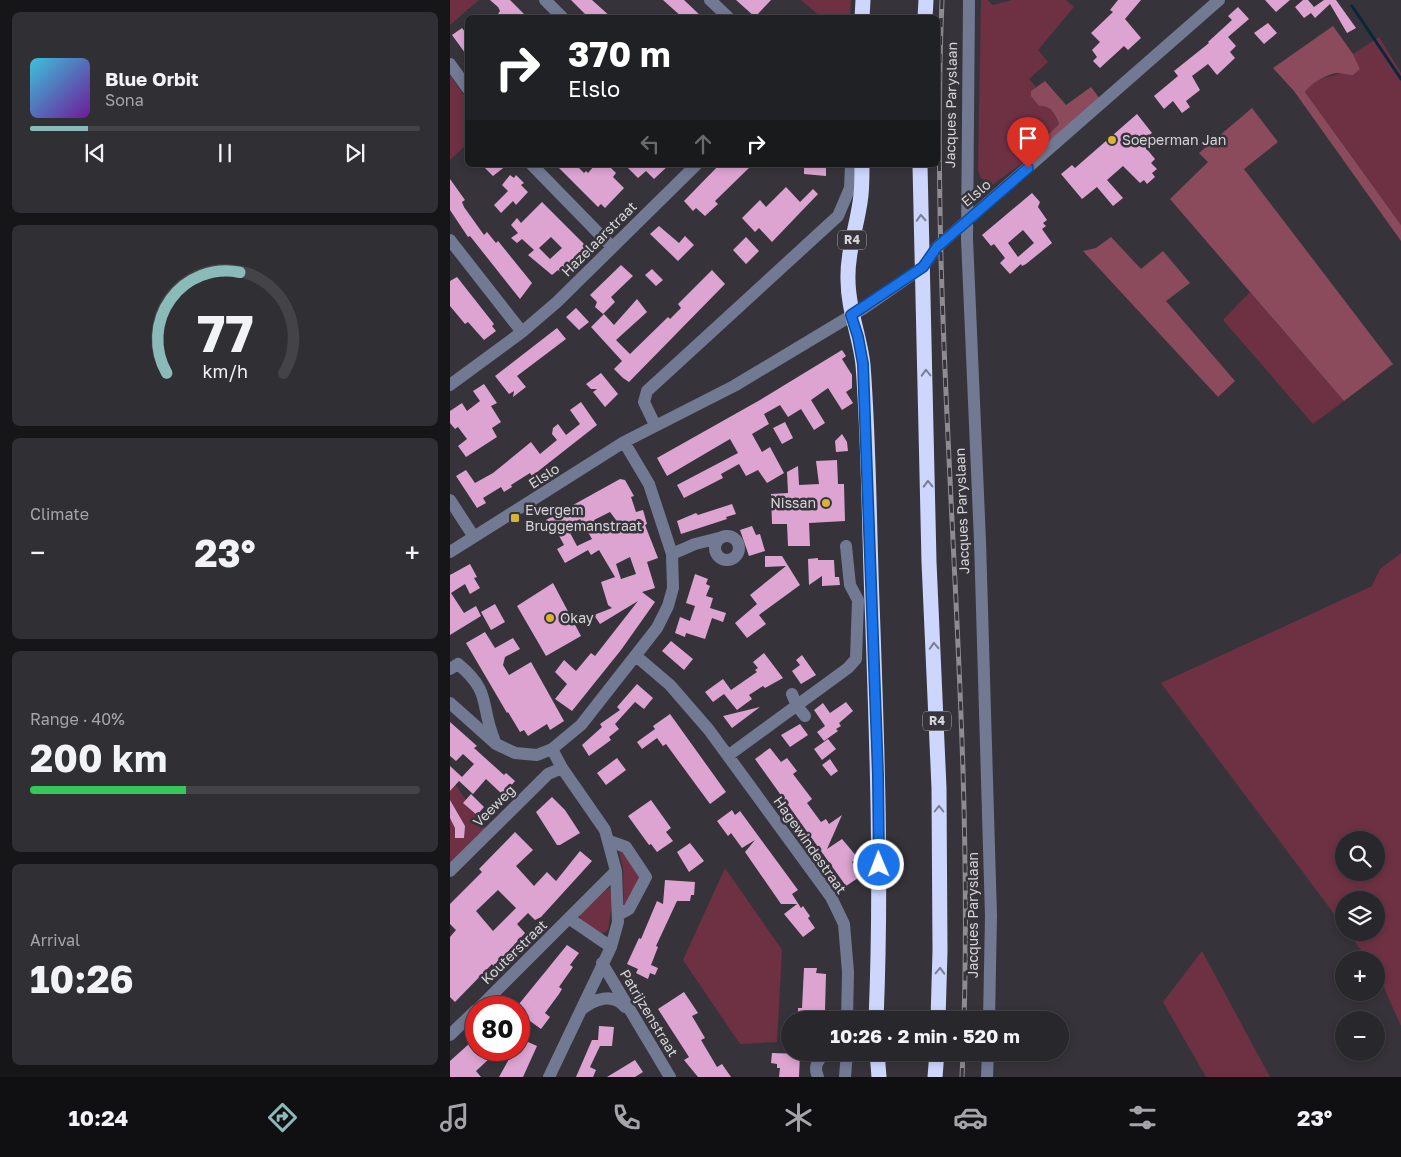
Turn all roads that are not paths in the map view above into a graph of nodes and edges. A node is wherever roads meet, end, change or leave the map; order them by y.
1 (545, 0) edge
2 (710, 0) edge
3 (863, 0) edge
4 (926, 0) edge
5 (969, 0) edge
6 (1219, 0) edge
7 (560, 15) edge
8 (726, 15) edge
9 (862, 15) edge
10 (925, 15) edge
11 (450, 64) edge
12 (465, 85) edge
13 (534, 167) edge
14 (694, 167) edge
15 (851, 167) edge
16 (862, 167) edge
17 (920, 167) edge
18 (967, 220) junction
19 (450, 240) edge
20 (612, 247) junction
21 (923, 267) junction
22 (851, 315) junction
23 (522, 332) junction
24 (450, 385) edge
25 (655, 425) junction
26 (624, 442) junction
27 (450, 500) edge
28 (723, 536) dead end
29 (474, 537) junction
30 (846, 546) dead end
31 (450, 552) edge
32 (672, 554) junction
33 (636, 656) junction
34 (450, 669) edge
35 (792, 694) dead end
36 (450, 703) edge
37 (801, 711) junction
38 (496, 744) junction
39 (552, 749) junction
40 (729, 755) junction
41 (562, 768) junction
42 (608, 841) junction
43 (450, 871) edge
44 (616, 871) junction
45 (618, 915) junction
46 (570, 919) junction
47 (611, 946) junction
48 (602, 963) junction
49 (491, 996) edge
50 (848, 1011) edge
51 (876, 1011) edge
52 (938, 1011) edge
53 (989, 1011) edge
54 (580, 1012) junction
55 (632, 1016) junction
56 (465, 1021) edge
57 (450, 1035) edge
58 (818, 1061) edge
59 (846, 1061) edge
60 (878, 1061) edge
61 (936, 1061) edge
62 (988, 1061) edge
63 (549, 1077) edge
64 (670, 1077) edge
65 (818, 1077) edge
66 (845, 1077) edge
67 (879, 1077) edge
68 (935, 1077) edge
69 (987, 1077) edge

1 - 7 street
2 - 8 street
3 - 9 highway
4 - 10 highway
5 - 18 street, Jacques Paryslaan
6 - 18 street, Elslo
11 - 12 street
13 - 20 street
14 - 20 street, Hazelaarstraat
15 - 25 street
16 - 22 highway, R4
21 -> 17 highway, R4
18 - 21 street, Elslo
18 - 53 street, Jacques Paryslaan
19 - 23 street
20 - 23 street, Hazelaarstraat
21 - 22 street, Elslo
52 -> 21 highway, R4
22 - 25 street, Elslo
22 - 51 highway, R4
23 - 24 street, Hazelaarstraat
25 - 26 street, Elslo
26 - 29 street, Elslo
26 - 32 street
27 - 29 street
28 - 32 street
29 - 31 street, Elslo
30 - 37 street
32 - 33 street
33 - 39 street
33 - 40 street, Hagewindestraat
34 - 38 street
35 - 37 street
36 - 38 street
37 - 40 street
38 - 39 street
39 - 41 street
40 - 50 street, Hagewindestraat
41 - 42 street
41 - 43 street, Veeweg
42 - 44 street
42 - 45 street
44 - 45 street
44 - 46 street, Kouterstraat
45 - 47 street
46 - 47 street
46 - 49 street, Kouterstraat
47 - 48 street
48 - 54 street
48 - 55 street, Patrijzenstraat
54 - 55 street
54 - 63 street
55 - 64 street, Patrijzenstraat
56 - 57 street
58 - 65 street
59 - 66 street
60 - 67 highway
61 - 68 highway
62 - 69 street

